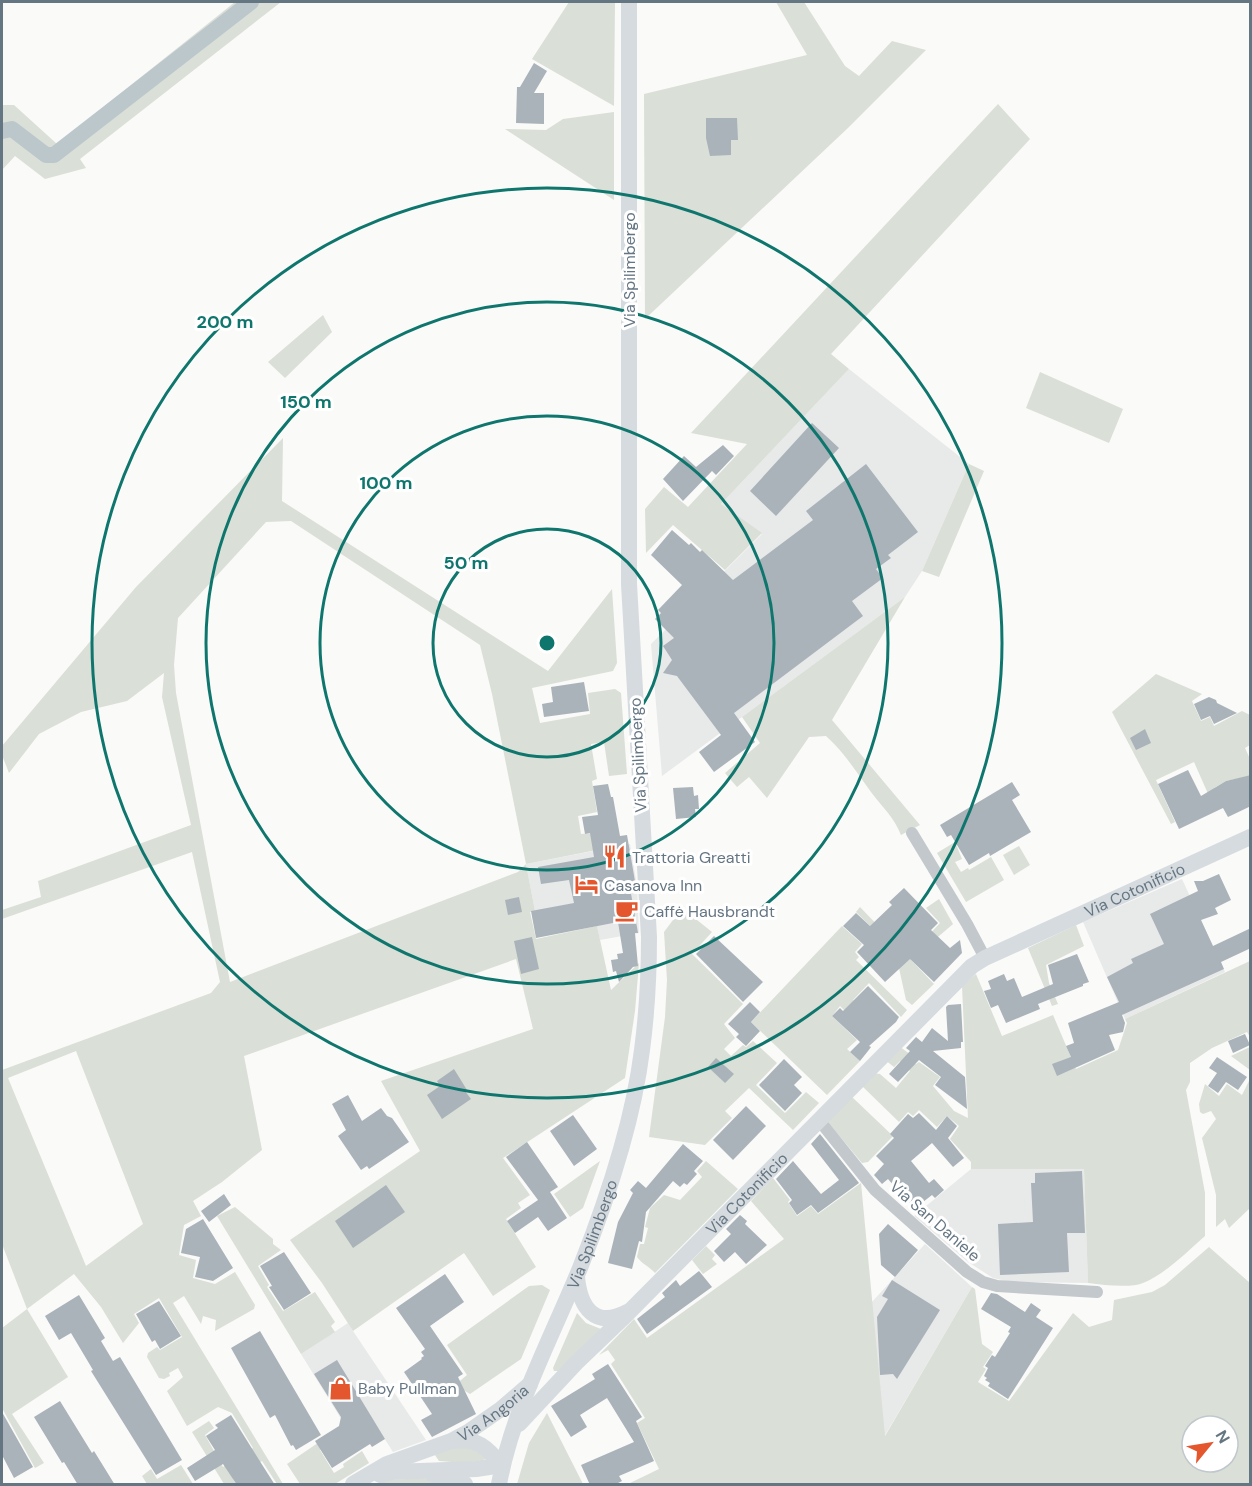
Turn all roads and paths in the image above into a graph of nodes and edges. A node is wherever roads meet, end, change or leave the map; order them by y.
1 (629, 2) edge
2 (912, 833) dead end
3 (1251, 837) edge
4 (984, 958) junction
5 (819, 1120) junction
6 (576, 1276) junction
7 (1097, 1292) dead end
8 (631, 1310) junction
9 (532, 1383) junction
10 (513, 1432) junction
11 (451, 1441) junction
12 (502, 1465) junction
13 (422, 1471) junction
14 (356, 1483) edge
15 (465, 1485) edge
16 (498, 1485) edge

1 - 6 street, Via Spilimbergo
2 - 4 street
3 - 4 street, Via Cotonificio
4 - 5 street, Via Cotonificio
5 - 7 street, Via San Daniele
5 - 8 street, Via Cotonificio
6 - 8 street
6 - 9 street, Via Spilimbergo
8 - 10 street, Via Cotonificio
9 - 10 street, Via Spilimbergo
9 - 11 street, Via Angoria
10 - 12 street, Via Spilimbergo
11 - 12 street, Via Angoria
11 - 14 street, Via Angoria
12 - 13 street, Via Angoria
12 - 16 street, Via Spilimbergo
13 - 14 street, Via Angoria
13 - 15 street, Via Angoria

